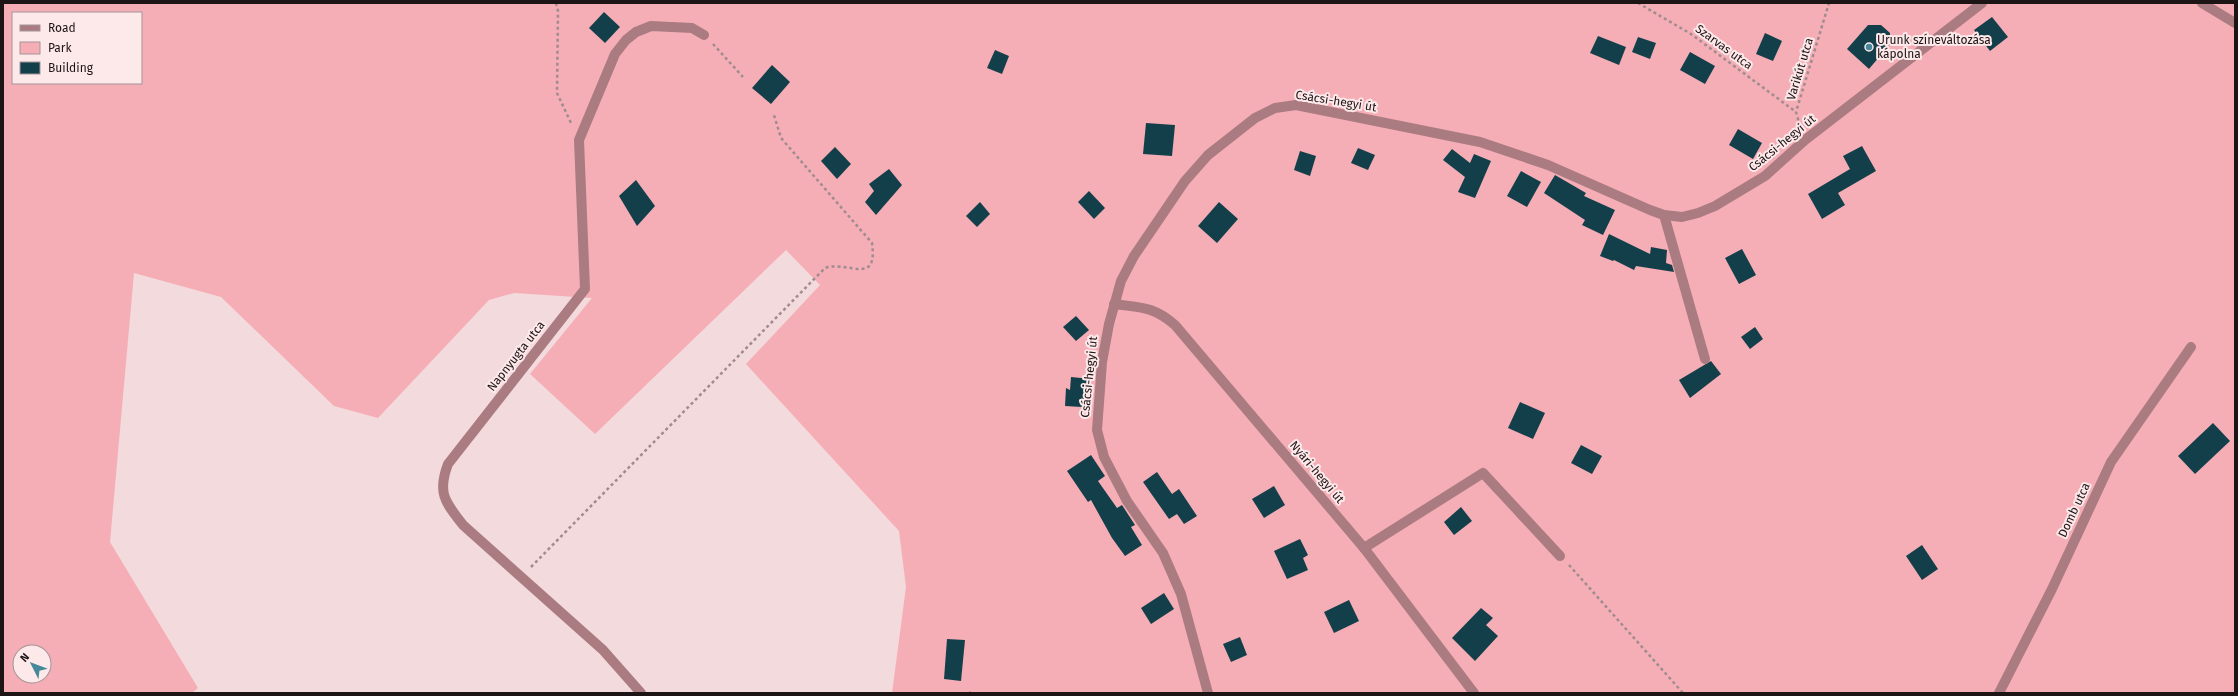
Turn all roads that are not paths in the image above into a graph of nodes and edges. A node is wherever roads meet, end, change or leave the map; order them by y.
1 (1982, 3) edge
2 (2202, 3) edge
3 (2235, 23) edge
4 (704, 35) road end
5 (1664, 215) junction
6 (1114, 304) junction
7 (2191, 347) dead end
8 (1705, 359) dead end
9 (1364, 548) junction
10 (1560, 556) road end
11 (640, 693) edge
12 (1208, 693) edge
13 (1474, 693) edge
14 (1999, 693) edge

1 - 5 street, Csácsi-hegyi út
2 - 3 street
4 - 11 street, Napnyugta utca
5 - 6 street, Csácsi-hegyi út
5 - 8 street
6 - 9 street, Nyári-hegyi út
6 - 12 street, Csácsi-hegyi út
7 - 14 street, Domb utca
9 - 10 street
9 - 13 street, Nyári-hegyi út

